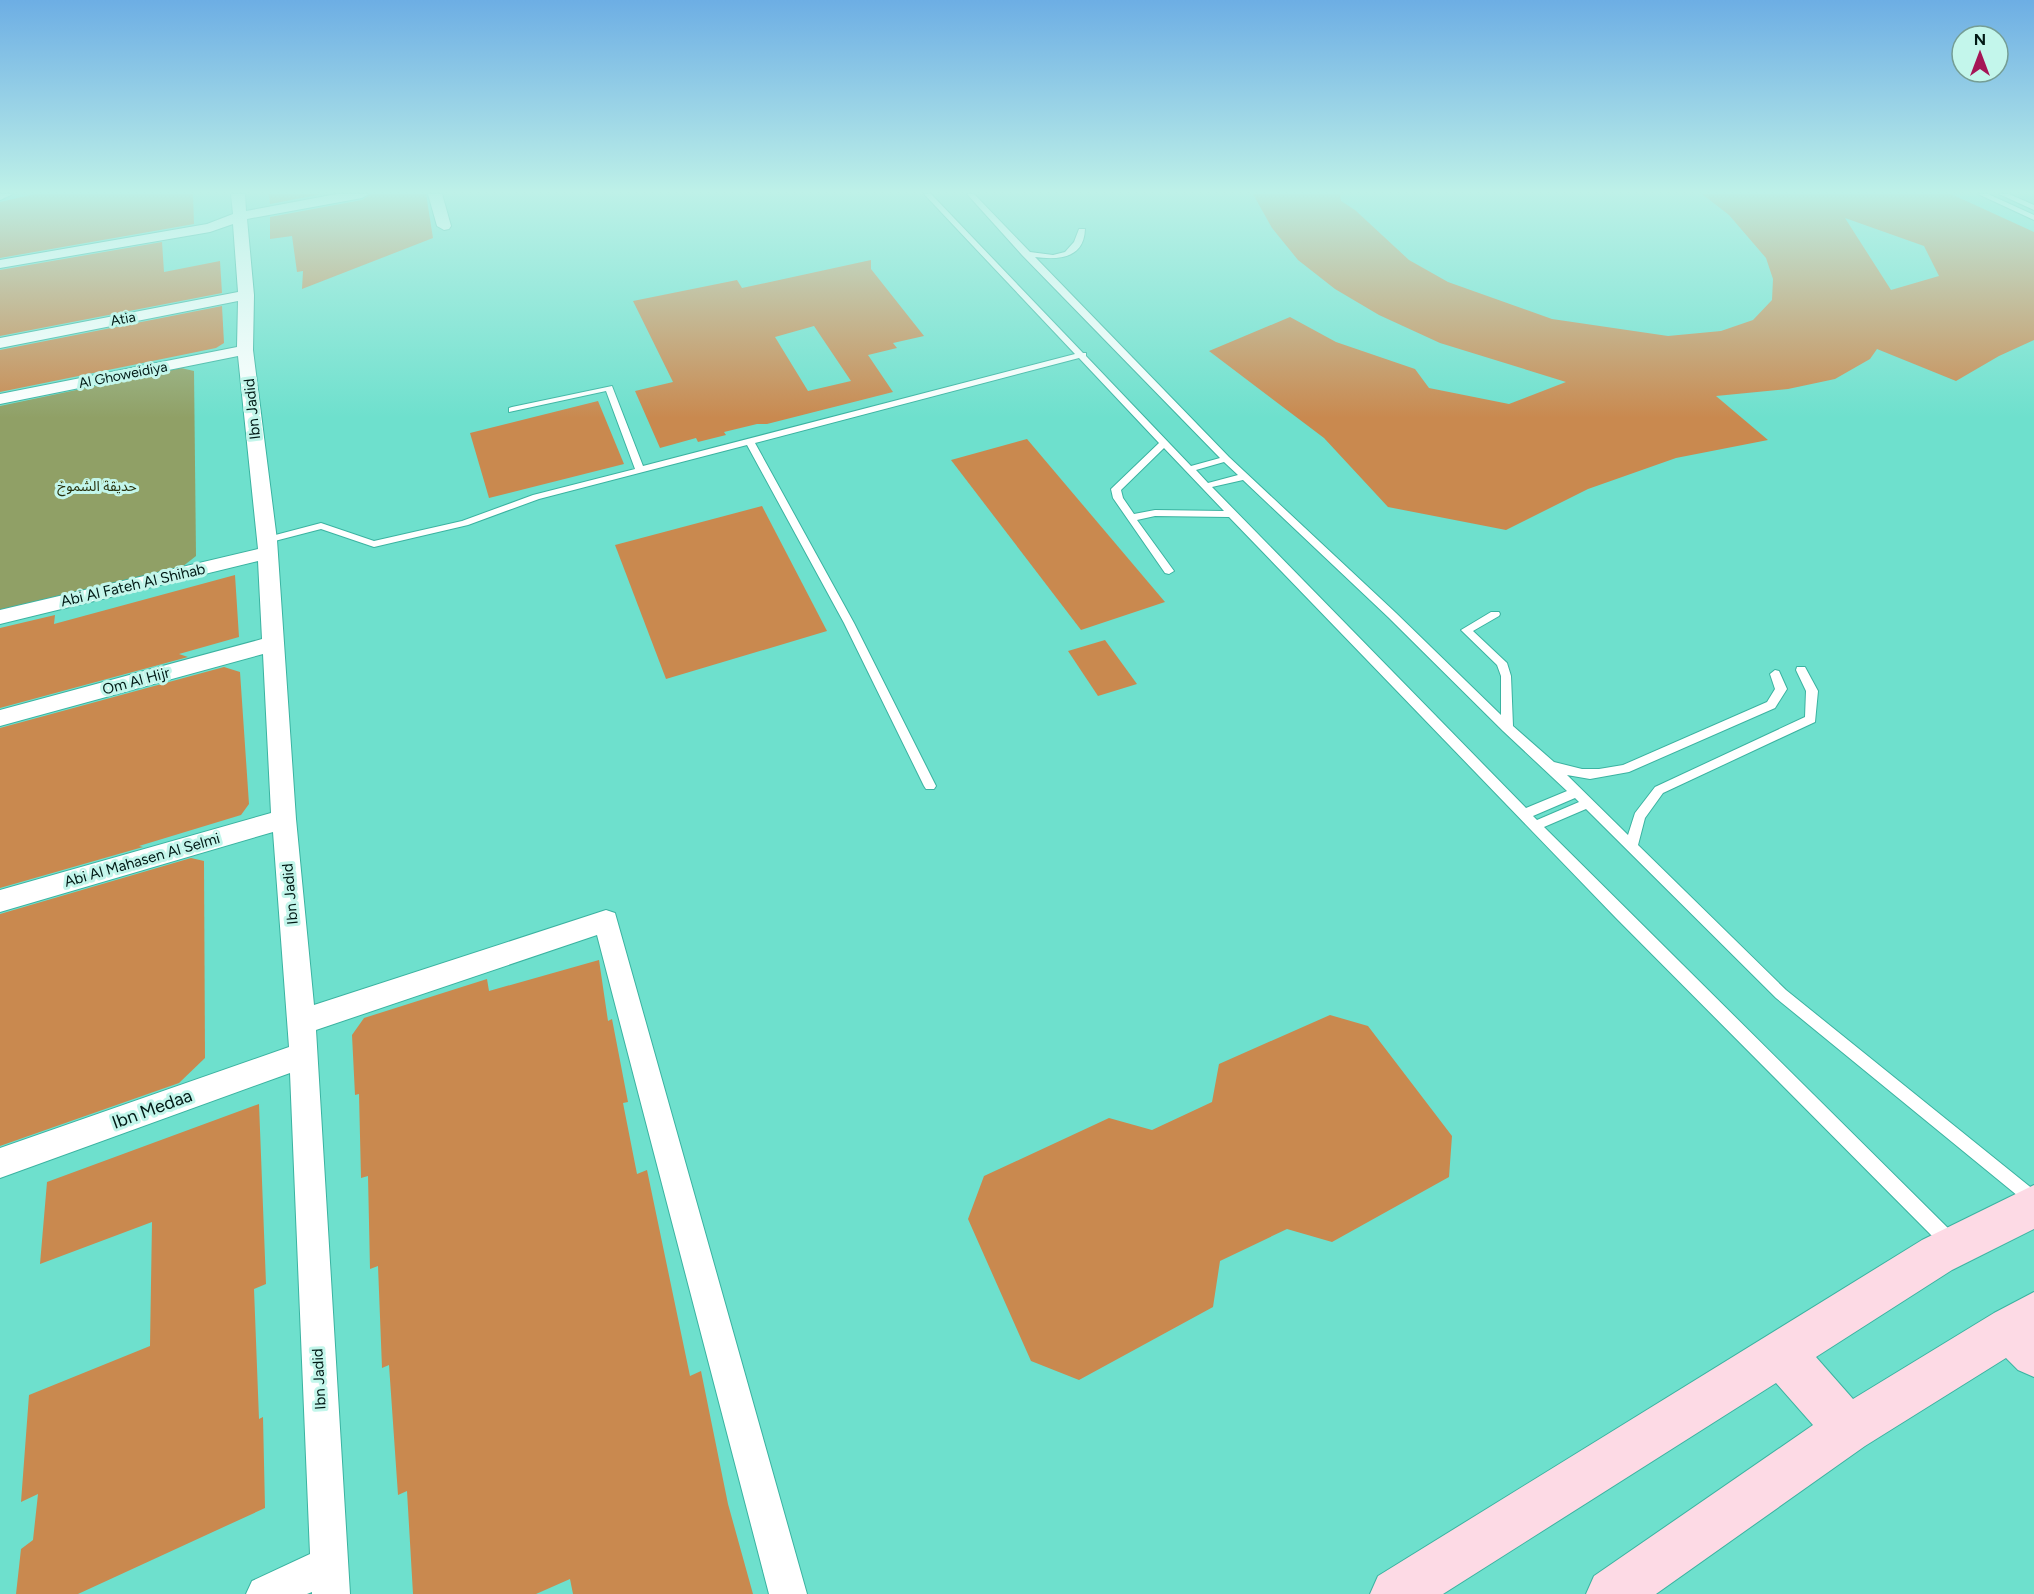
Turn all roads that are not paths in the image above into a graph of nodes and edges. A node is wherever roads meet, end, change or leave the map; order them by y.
1 (244, 268) edge
2 (999, 268) edge
3 (1040, 268) edge
4 (246, 295) junction
5 (0, 343) edge
6 (245, 350) junction
7 (1083, 355) junction
8 (0, 399) edge
9 (512, 410) dead end
10 (750, 442) junction
11 (1164, 443) junction
12 (1227, 459) junction
13 (1190, 469) junction
14 (640, 471) junction
15 (1246, 476) junction
16 (1206, 486) junction
17 (1232, 514) junction
18 (1131, 518) junction
19 (267, 547) junction
20 (1169, 571) dead end
21 (1495, 614) dead end
22 (0, 617) edge
23 (273, 644) junction
24 (1801, 670) dead end
25 (1775, 674) dead end
26 (0, 718) edge
27 (1507, 728) junction
28 (1545, 760) junction
29 (930, 786) dead end
30 (1576, 792) junction
31 (1588, 803) junction
32 (1525, 813) junction
33 (284, 819) junction
34 (1537, 825) junction
35 (1631, 846) junction
36 (0, 901) edge
37 (302, 1022) junction
38 (303, 1055) junction
39 (0, 1163) edge
40 (2034, 1200) edge
41 (2034, 1206) edge
42 (1946, 1251) junction
43 (2026, 1333) edge
44 (1781, 1353) junction
45 (1848, 1429) junction
46 (330, 1579) edge
47 (265, 1594) edge
48 (788, 1594) edge
49 (1396, 1594) edge
50 (1612, 1594) edge

1 - 4 street, Ibn Jadid
2 - 7 lane
3 - 12 lane
4 - 5 street, Atia
4 - 6 street, Ibn Jadid
6 - 8 street, Al Ghoweidiya
6 - 19 street, Ibn Jadid
7 - 10 lane
7 - 11 lane
9 - 14 lane
10 - 14 lane
10 - 29 lane
11 - 13 lane
11 - 18 lane
12 - 13 lane
12 - 15 lane
13 - 16 lane
14 - 19 lane
15 - 16 lane
15 - 27 lane
16 - 17 lane
17 - 18 lane
17 - 32 lane
18 - 20 lane
19 - 22 street, Abi Al Fateh Al Shihab
19 - 23 street, Ibn Jadid
21 - 27 lane
23 - 26 street, Om Al Hijr
23 - 33 street, Ibn Jadid
24 - 35 lane
25 - 28 lane
27 - 28 lane
28 - 30 lane
30 - 31 lane
30 - 32 lane
31 - 34 lane
31 - 35 lane
32 - 34 lane
33 - 36 street, Abi Al Mahasen Al Selmi
33 - 37 street, Ibn Jadid
34 - 42 lane
35 - 40 lane
37 - 38 street, Ibn Jadid
37 - 48 street
38 - 39 street, Ibn Medaa
38 - 46 street, Ibn Jadid
41 - 42 street
42 - 44 street
43 - 45 street
44 - 45 street
44 - 49 street
45 - 50 street
46 - 47 street

